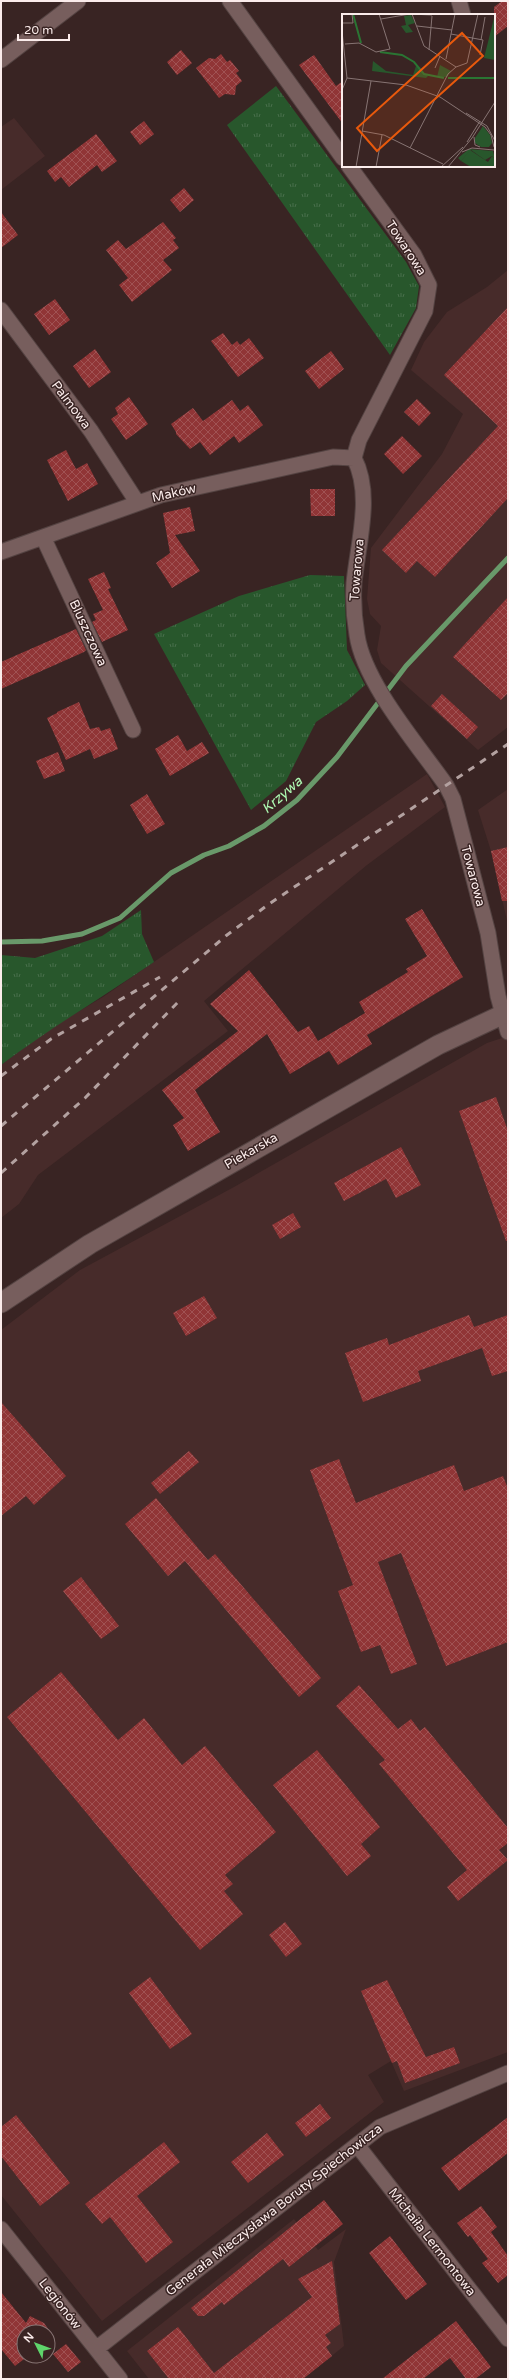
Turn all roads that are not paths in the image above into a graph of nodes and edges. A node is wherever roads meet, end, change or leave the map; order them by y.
1 (78, 1) edge
2 (230, 1) edge
3 (459, 1) edge
4 (463, 14) edge
5 (1, 60) edge
6 (342, 157) edge
7 (350, 167) edge
8 (1, 310) edge
9 (354, 458) junction
10 (137, 502) junction
11 (44, 537) junction
12 (1, 552) edge
13 (133, 730) dead end
14 (505, 1013) edge
15 (508, 1032) edge
16 (1, 1303) edge
17 (508, 2073) edge
18 (357, 2145) junction
19 (1, 2229) edge
20 (508, 2339) edge
21 (96, 2349) junction
22 (120, 2379) edge

1 - 5 street
2 - 6 street
3 - 4 street
7 - 9 street, Towarowa
8 - 10 street, Palmowa
9 - 10 street, Maków
9 - 14 street, Towarowa
10 - 11 street, Maków
11 - 12 street, Maków
11 - 13 street, Bluszczowa
14 - 15 street, Towarowa
14 - 16 street, Piekarska
17 - 18 street, Generała Mieczysława Boruty-Spiechowicza
18 - 20 street, Michaiła Lermontowa
18 - 21 street, Generała Mieczysława Boruty-Spiechowicza
19 - 21 street, Legionów
21 - 22 street, Legionów

